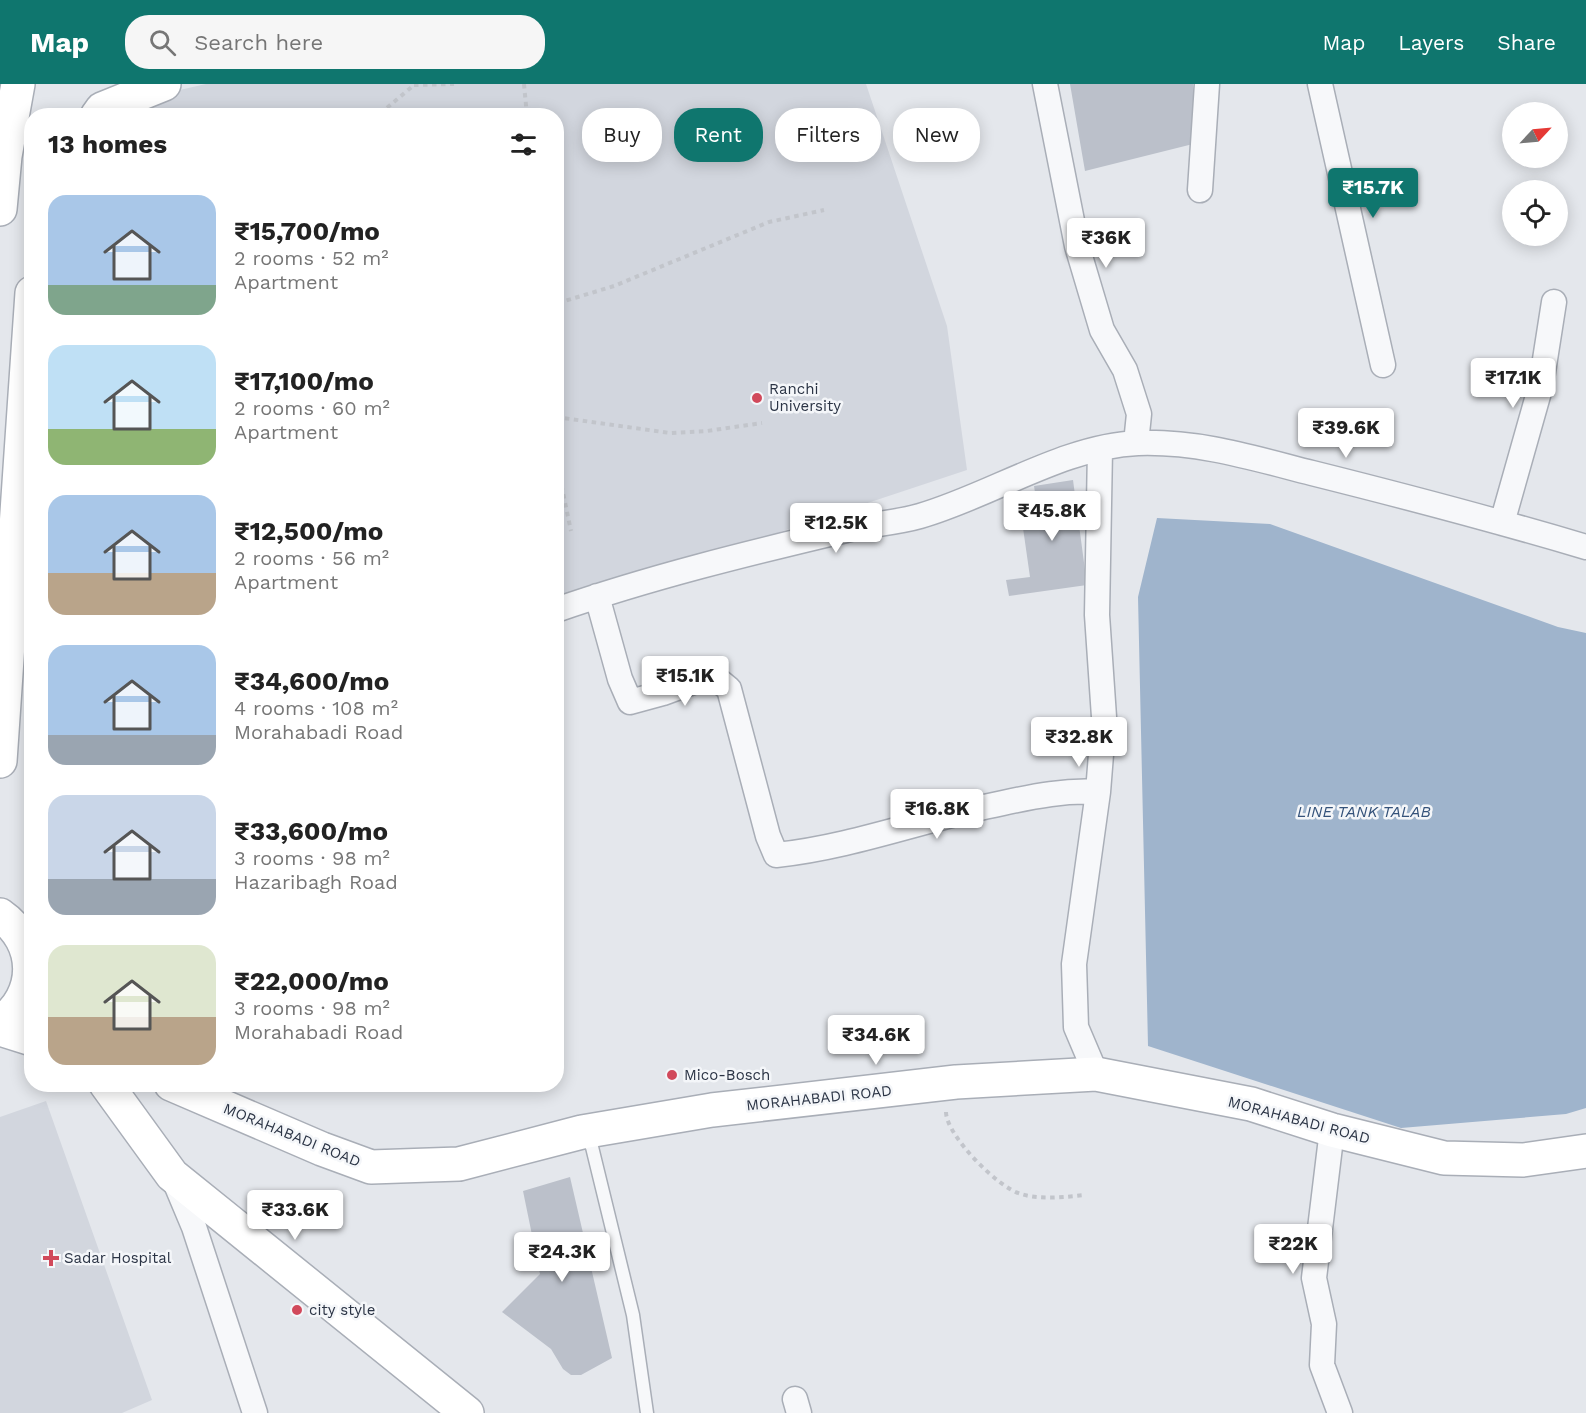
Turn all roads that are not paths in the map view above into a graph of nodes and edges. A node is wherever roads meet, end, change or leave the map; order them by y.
1 (164, 84) edge
2 (1045, 84) edge
3 (1207, 84) edge
4 (1320, 84) edge
5 (15, 97) edge
6 (104, 108) edge
7 (1200, 190) dead end
8 (0, 209) edge
9 (1554, 302) dead end
10 (1383, 365) dead end
11 (1136, 443) junction
12 (1100, 449) junction
13 (24, 499) edge
14 (1502, 523) junction
15 (1586, 547) edge
16 (597, 596) junction
17 (20, 603) edge
18 (564, 607) edge
19 (0, 761) edge
20 (1098, 792) junction
21 (0, 915) edge
22 (24, 940) edge
23 (24, 996) edge
24 (0, 1023) edge
25 (0, 1029) edge
26 (24, 1036) edge
27 (1096, 1074) junction
28 (112, 1092) edge
29 (190, 1092) edge
30 (1332, 1130) junction
31 (582, 1132) junction
32 (1586, 1151) edge
33 (172, 1175) junction
34 (255, 1413) edge
35 (466, 1413) edge
36 (647, 1413) edge
37 (1340, 1413) edge

1 - 6 main road
2 - 11 street
3 - 7 street
4 - 10 street
5 - 8 main road
9 - 14 street
11 - 12 street
11 - 14 street
12 - 16 street
12 - 20 street
13 - 17 main road
14 - 15 street
16 - 18 street
16 - 20 street
17 - 19 main road
20 - 27 street
21 - 22 main road
23 - 24 main road
25 - 26 main road
27 - 30 main road, MORAHABADI ROAD
27 - 31 main road, MORAHABADI ROAD
28 - 33 main road
29 - 31 main road, MORAHABADI ROAD
30 - 32 main road, MORAHABADI ROAD
30 - 37 street
31 - 36 lane
33 - 34 street
33 - 35 main road

